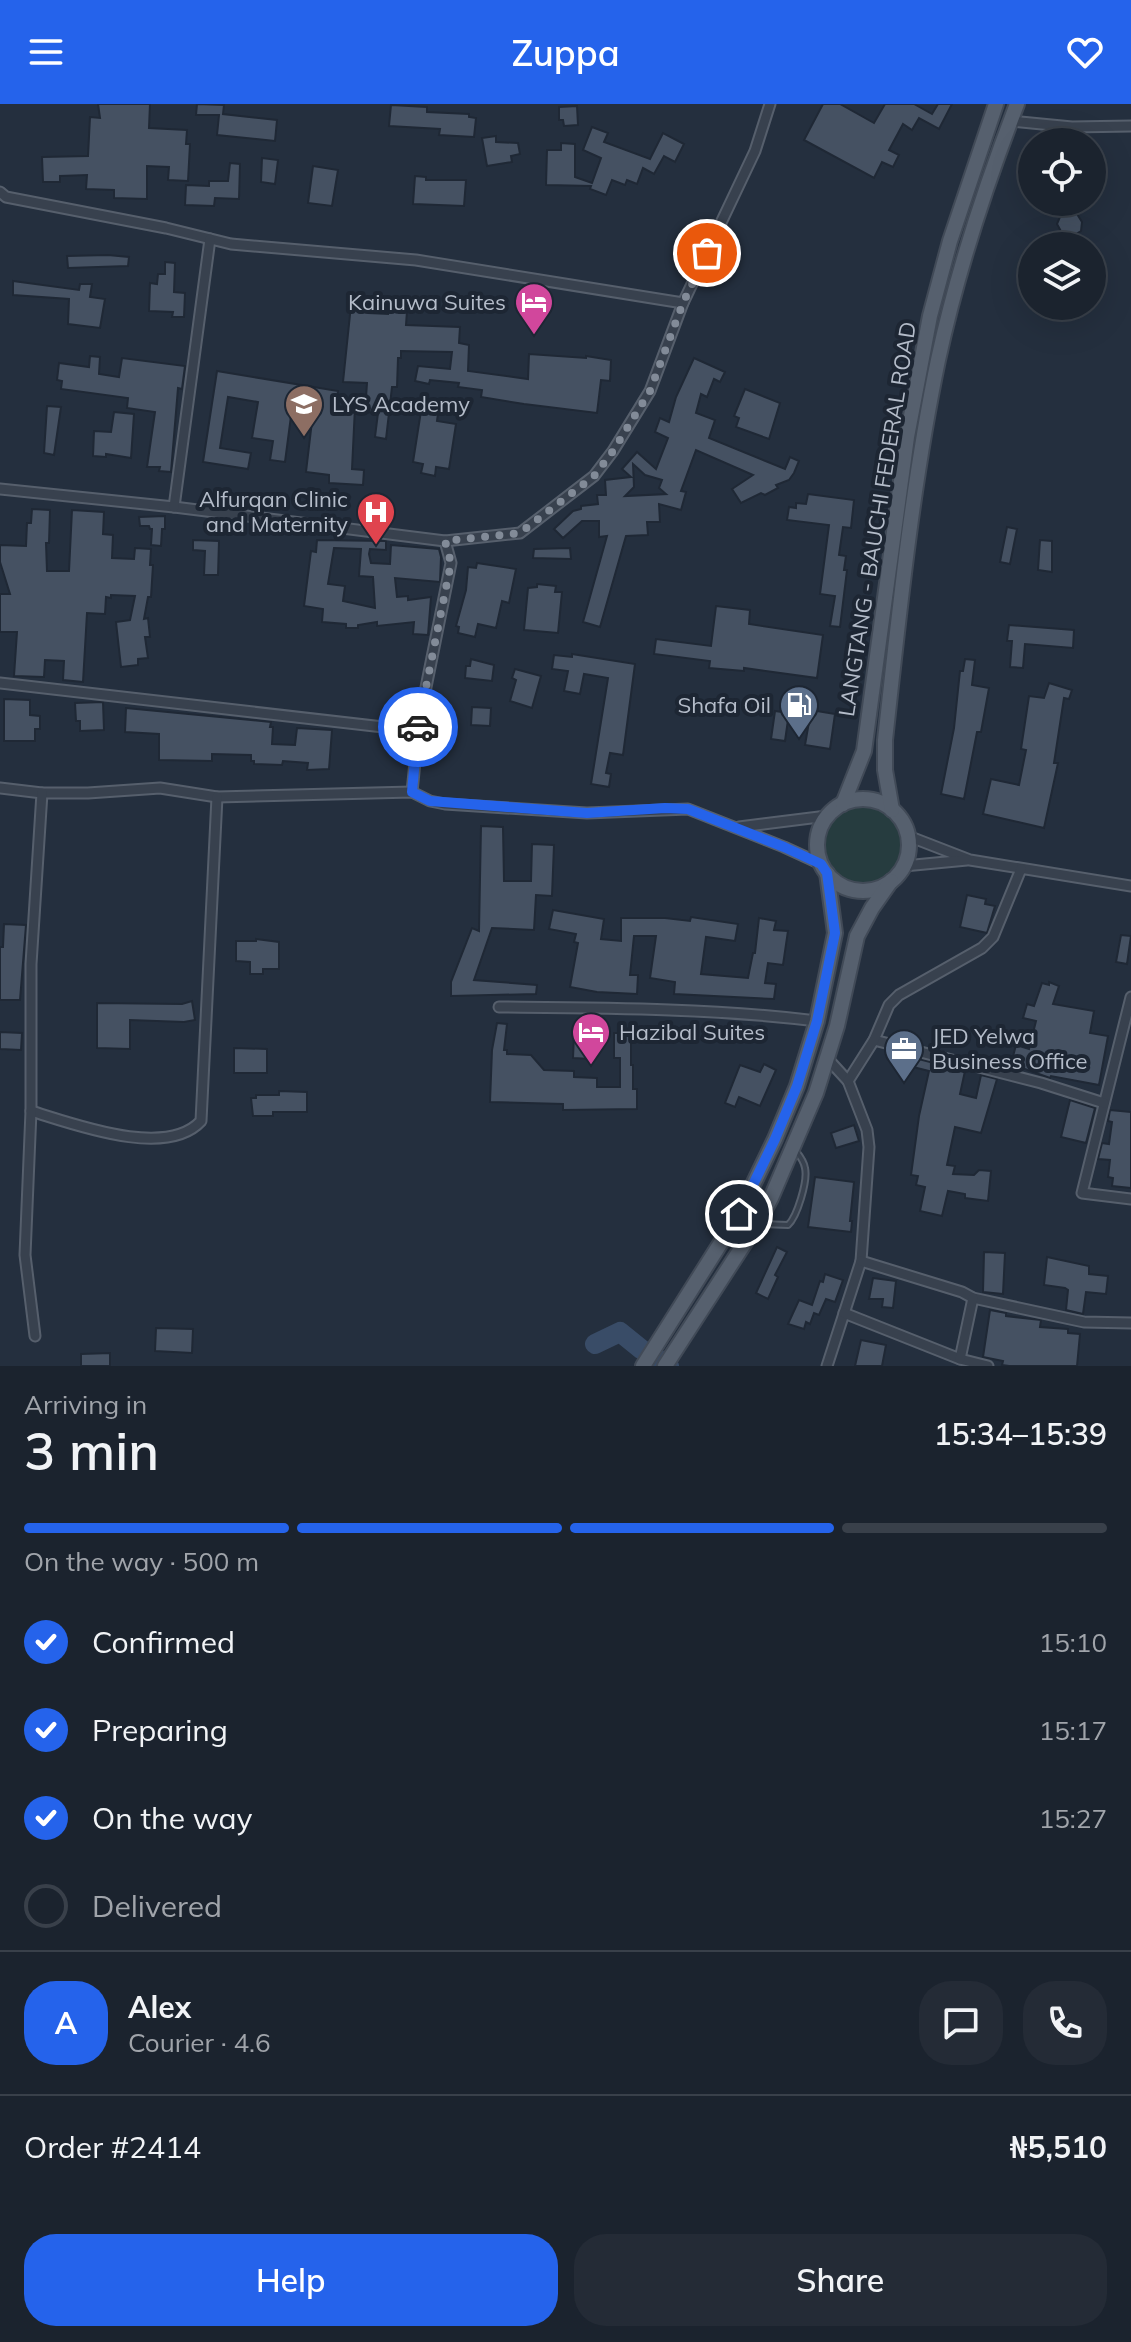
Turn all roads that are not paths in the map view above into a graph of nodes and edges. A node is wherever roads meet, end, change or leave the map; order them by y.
1 (770, 104) edge
2 (996, 104) edge
3 (1017, 104) edge
4 (1010, 121) junction
5 (1131, 126) edge
6 (0, 192) edge
7 (210, 239) junction
8 (683, 303) junction
9 (0, 489) edge
10 (174, 507) junction
11 (445, 541) junction
12 (0, 683) edge
13 (418, 731) junction
14 (0, 788) edge
15 (412, 792) junction
16 (42, 793) junction
17 (217, 797) junction
18 (843, 804) junction
19 (892, 810) junction
20 (827, 816) junction
21 (735, 827) junction
22 (908, 836) junction
23 (970, 860) junction
24 (904, 866) junction
25 (824, 869) junction
26 (1021, 869) junction
27 (891, 881) junction
28 (1131, 886) edge
29 (1131, 996) edge
30 (499, 1007) dead end
31 (817, 1021) junction
32 (874, 1040) junction
33 (827, 1058) junction
34 (848, 1081) junction
35 (1104, 1103) junction
36 (31, 1111) junction
37 (794, 1148) junction
38 (1131, 1199) edge
39 (757, 1224) junction
40 (861, 1261) junction
41 (973, 1298) junction
42 (844, 1313) junction
43 (1131, 1323) edge
44 (35, 1336) dead end
45 (960, 1359) junction
46 (643, 1366) edge
47 (665, 1366) edge
48 (827, 1366) edge
49 (988, 1366) edge

1 - 8 street
2 - 18 main road, LANGTANG - BAUCHI FEDERAL ROAD
3 - 4 main road, LANGTANG - BAUCHI FEDERAL ROAD
4 - 5 street
4 - 19 main road, LANGTANG - BAUCHI FEDERAL ROAD
6 - 7 street
7 - 8 street
7 - 10 street
8 - 11 street
9 - 10 street
10 - 11 street
11 - 13 street
12 - 13 street
13 - 15 street
14 - 16 street
15 - 17 street
15 - 21 street
16 - 17 street
16 - 36 street
17 - 36 street
18 - 19 main road
18 - 20 main road
19 - 22 main road
20 - 21 street
20 - 25 main road
21 - 25 street
22 - 23 street
22 - 24 main road
23 - 24 street
23 - 26 street
24 - 27 main road
25 - 27 main road
25 - 31 main road
26 - 28 street
26 - 32 street
27 - 33 main road
29 - 35 street
30 - 31 street
31 - 46 main road
32 - 34 street
32 - 35 street
33 - 34 street
33 - 37 main road
34 - 40 street
35 - 38 street
36 - 44 street
37 - 39 main road
37 - 39 lane
39 - 47 main road
40 - 41 street
40 - 42 street
41 - 43 street
41 - 45 street
42 - 45 street
42 - 48 street
45 - 49 street

